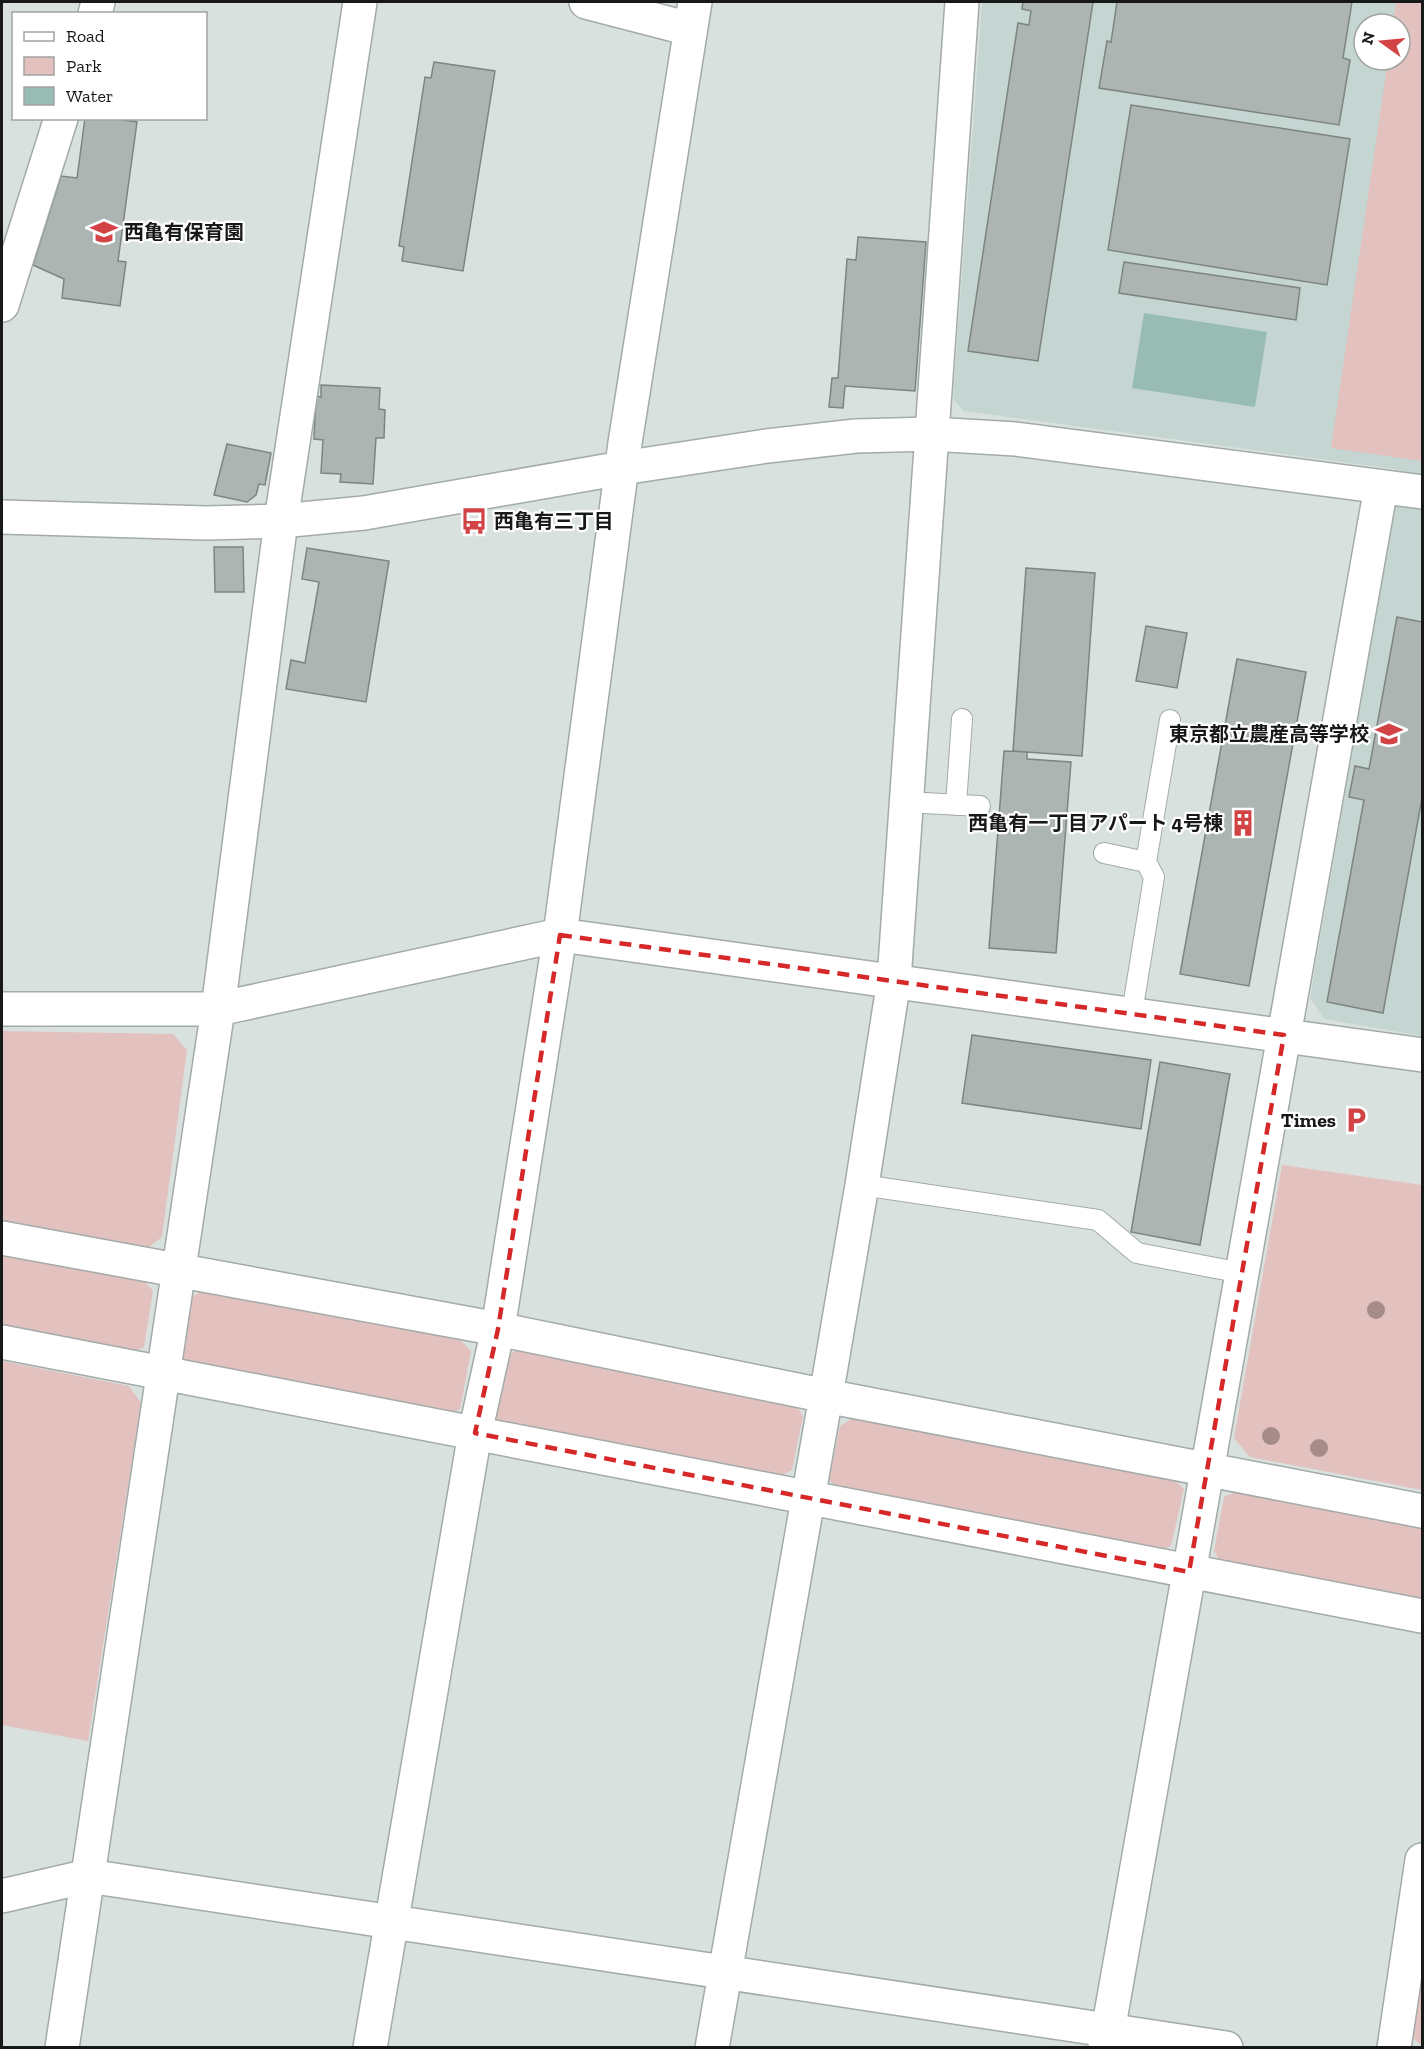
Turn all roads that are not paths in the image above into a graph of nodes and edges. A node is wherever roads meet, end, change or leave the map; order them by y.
1 (360, 2) edge
2 (586, 2) edge
3 (962, 2) edge
4 (692, 15) edge
5 (60, 120) edge
6 (2, 305) edge
7 (931, 434) junction
8 (622, 468) junction
9 (1382, 487) junction
10 (1422, 492) edge
11 (2, 517) edge
12 (281, 521) junction
13 (962, 719) dead end
14 (1170, 720) dead end
15 (906, 802) junction
16 (956, 805) junction
17 (980, 806) dead end
18 (1104, 854) dead end
19 (1146, 862) junction
20 (560, 935) junction
21 (894, 980) junction
22 (2, 1009) edge
23 (218, 1009) junction
24 (1132, 1013) junction
25 (1284, 1035) junction
26 (1422, 1055) edge
27 (862, 1185) junction
28 (2, 1238) edge
29 (178, 1270) junction
30 (1242, 1273) junction
31 (498, 1329) junction
32 (2, 1342) edge
33 (163, 1374) junction
34 (826, 1396) junction
35 (475, 1433) junction
36 (1207, 1471) junction
37 (808, 1496) junction
38 (1422, 1511) edge
39 (1189, 1572) junction
40 (1422, 1616) edge
41 (1422, 1860) edge
42 (88, 1876) junction
43 (2, 1896) edge
44 (392, 1920) junction
45 (724, 1971) junction
46 (1107, 2038) edge
47 (62, 2048) edge
48 (370, 2048) edge
49 (712, 2048) edge
50 (1226, 2048) edge
51 (1394, 2048) edge

1 - 12 street
2 - 4 street
3 - 7 street
4 - 8 street
5 - 6 street
7 - 8 street
7 - 9 street
7 - 15 street
8 - 12 street
8 - 20 street
9 - 10 street
9 - 25 street
11 - 12 street
12 - 23 street
13 - 16 lane
14 - 19 lane
15 - 16 lane
15 - 21 street
16 - 17 lane
18 - 19 lane
19 - 24 lane
20 - 21 street
20 - 23 street
20 - 31 street
21 - 24 street
21 - 27 street
22 - 23 street
23 - 29 street
24 - 25 street
25 - 26 street
25 - 30 street
27 - 30 lane
27 - 34 street
28 - 29 street
29 - 31 street
29 - 33 street
30 - 36 street
31 - 34 street
31 - 35 street
32 - 33 street
33 - 35 street
33 - 42 street
34 - 36 street
34 - 37 street
35 - 37 street
35 - 44 street
36 - 38 street
36 - 39 street
37 - 39 street
37 - 45 street
39 - 40 street
39 - 46 street
41 - 51 street
42 - 43 street
42 - 44 street
42 - 47 street
44 - 45 street
44 - 48 street
45 - 46 street
45 - 49 street
46 - 50 street

